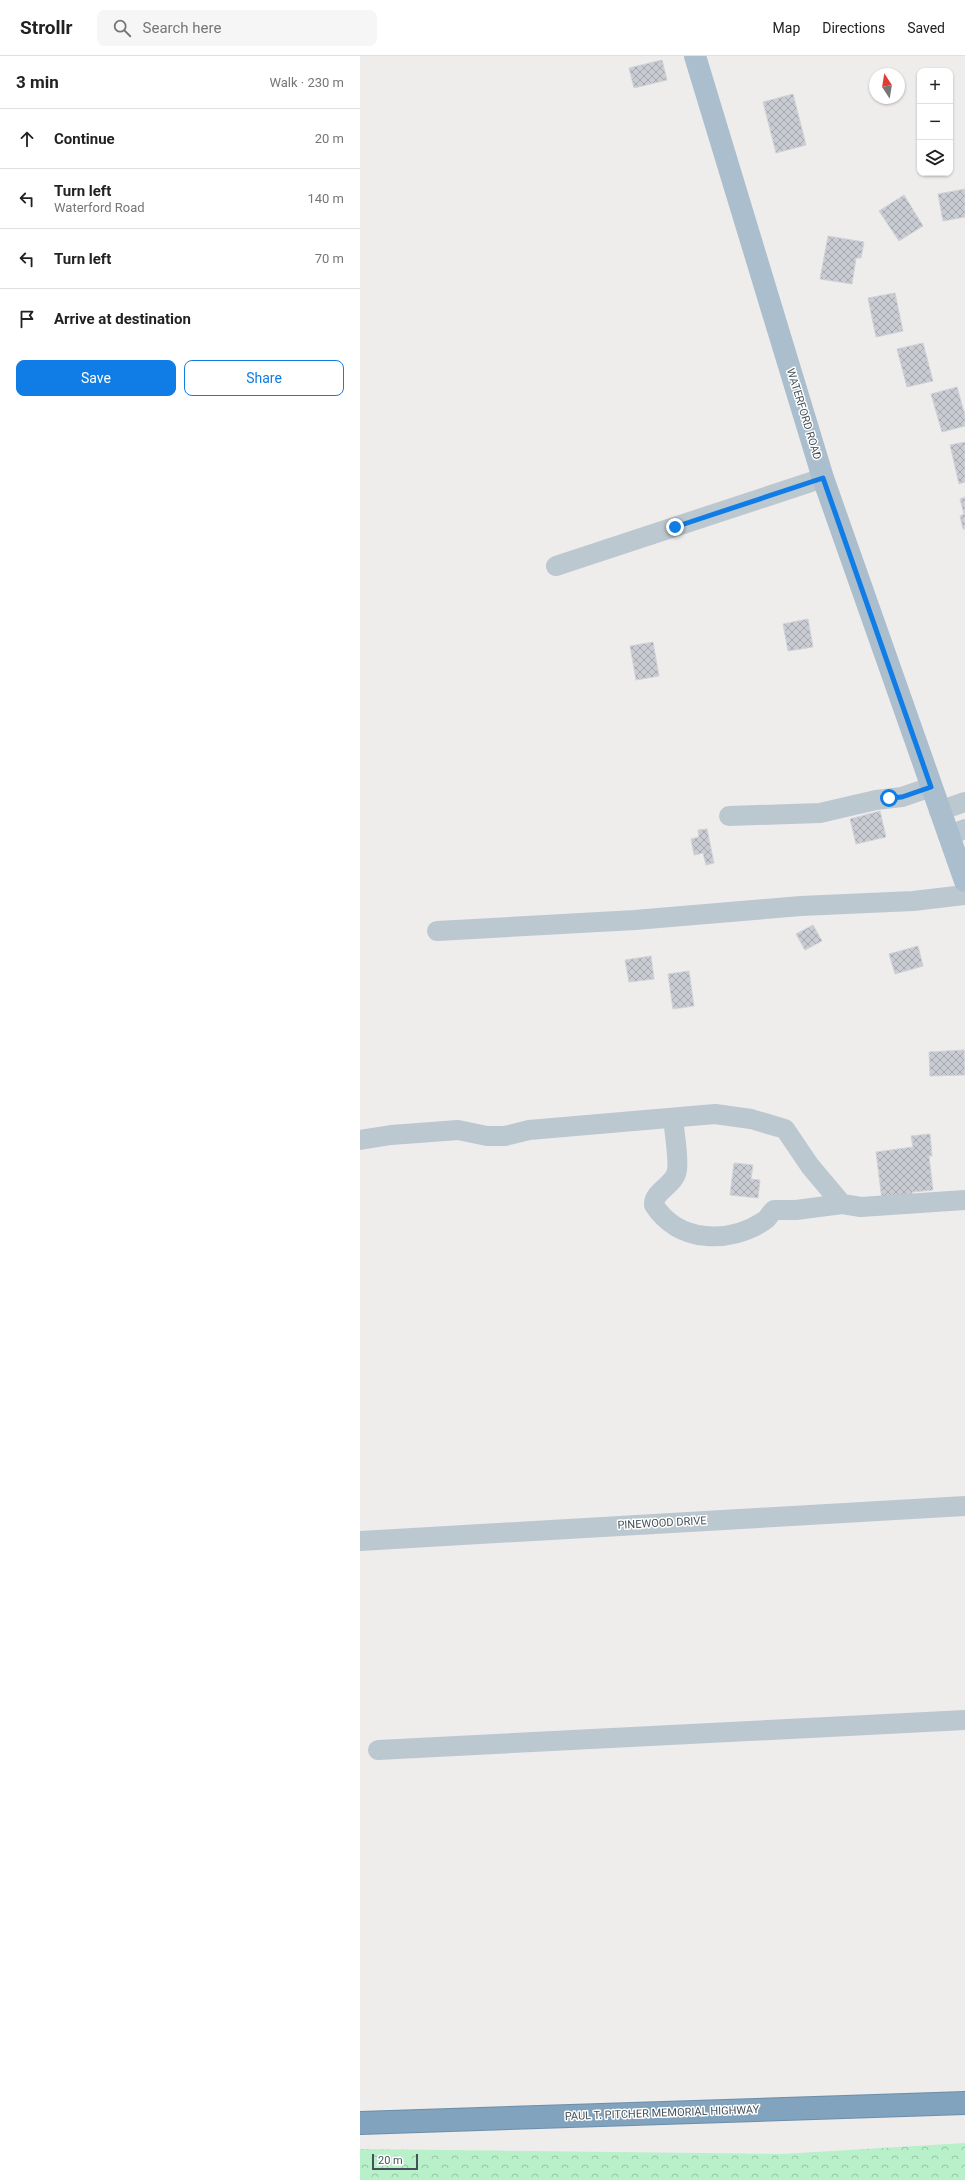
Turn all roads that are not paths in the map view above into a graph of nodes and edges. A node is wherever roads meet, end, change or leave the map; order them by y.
1 (696, 56) edge
2 (823, 478) junction
3 (556, 566) dead end
4 (931, 787) junction
5 (965, 802) edge
6 (939, 811) junction
7 (729, 816) dead end
8 (957, 833) edge
9 (965, 881) edge
10 (965, 895) edge
11 (437, 931) dead end
12 (673, 1118) junction
13 (360, 1140) edge
14 (965, 1200) edge
15 (842, 1204) junction
16 (965, 1506) edge
17 (360, 1541) edge
18 (965, 1720) edge
19 (378, 1750) dead end
20 (965, 2103) edge
21 (360, 2123) edge

1 - 2 main road, WATERFORD ROAD
2 - 3 street
2 - 4 main road, WATERFORD ROAD
4 - 6 main road, WATERFORD ROAD
4 - 7 street
5 - 6 street
6 - 8 main road, WATERFORD ROAD
8 - 9 main road, WATERFORD ROAD
10 - 11 street
12 - 13 street
12 - 15 street
12 - 15 street
14 - 15 street
16 - 17 street, PINEWOOD DRIVE
18 - 19 street
20 - 21 highway, PAUL T. PITCHER MEMORIAL HIGHWAY

